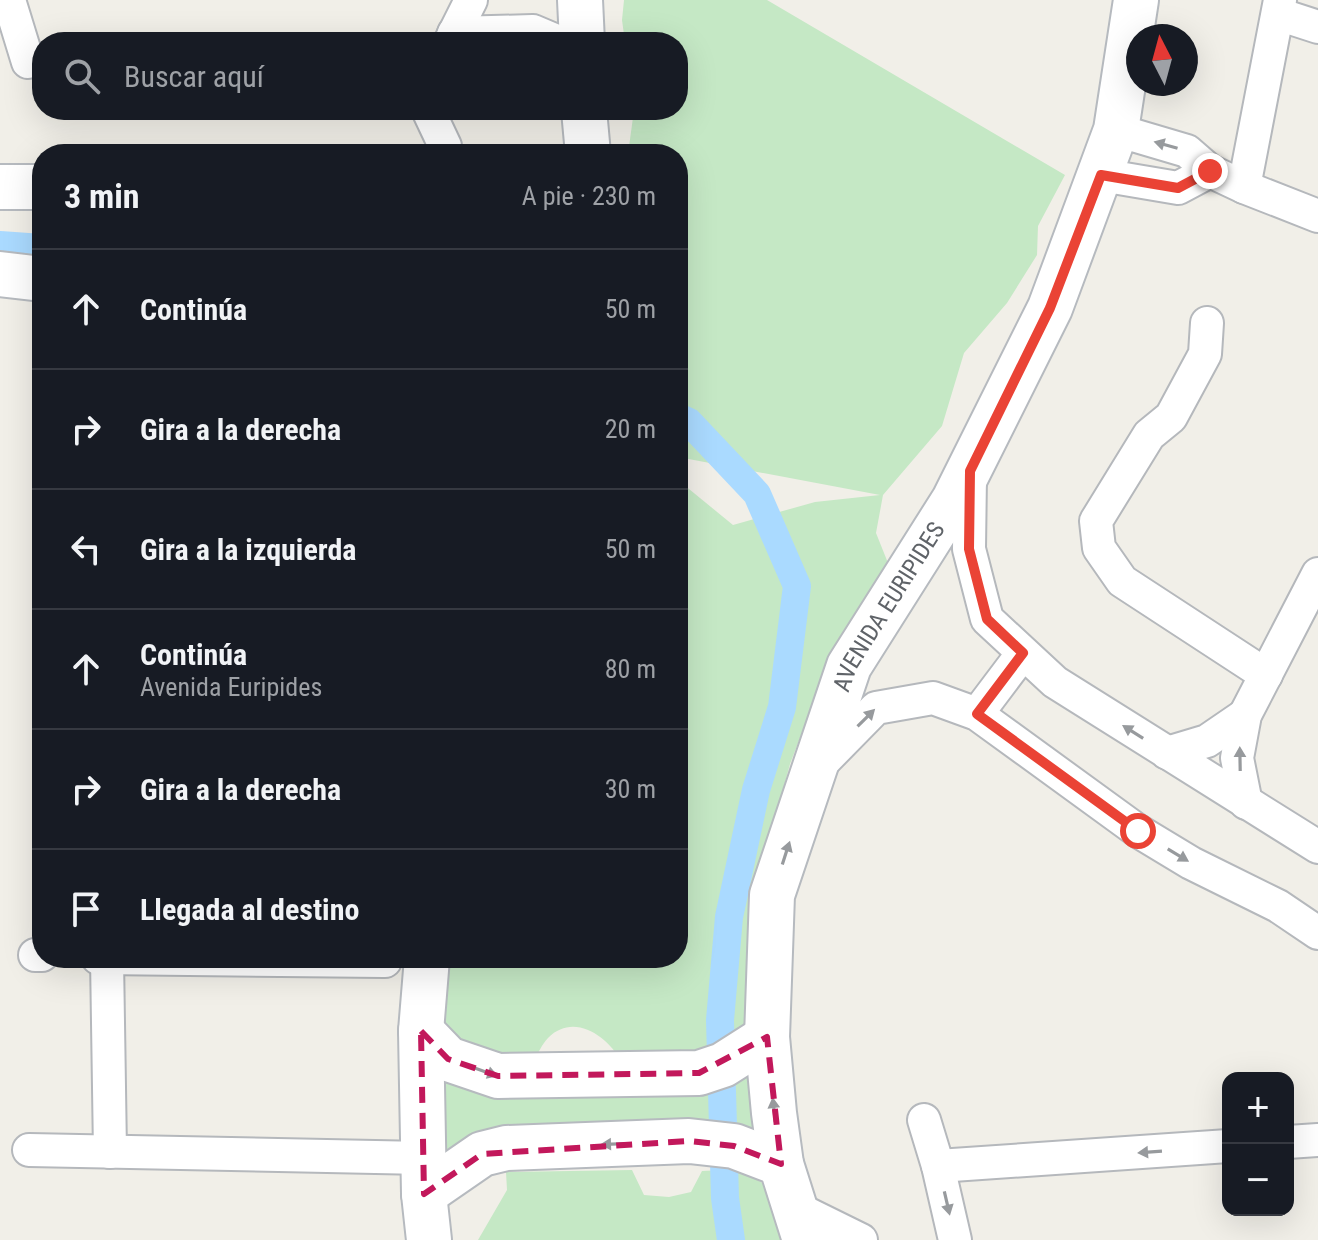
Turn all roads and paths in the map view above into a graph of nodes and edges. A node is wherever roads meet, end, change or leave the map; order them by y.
1 (9, 0) edge
2 (471, 0) edge
3 (580, 0) edge
4 (1136, 0) edge
5 (1279, 7) edge
6 (1318, 27) edge
7 (455, 32) edge
8 (582, 32) edge
9 (23, 63) edge
10 (433, 120) edge
11 (585, 120) edge
12 (1116, 130) junction
13 (444, 144) edge
14 (587, 144) edge
15 (1210, 171) junction
16 (1101, 175) junction
17 (0, 187) edge
18 (32, 187) edge
19 (1244, 187) junction
20 (1318, 216) edge
21 (0, 274) edge
22 (32, 278) edge
23 (1212, 314) dead end
24 (970, 471) junction
25 (1318, 574) edge
26 (1023, 653) junction
27 (1266, 675) junction
28 (977, 714) junction
29 (1245, 715) junction
30 (1167, 753) junction
31 (811, 774) junction
32 (1246, 803) junction
33 (1318, 847) edge
34 (1318, 933) edge
35 (107, 968) edge
36 (408, 968) edge
37 (421, 1031) junction
38 (767, 1037) junction
39 (924, 1120) dead end
40 (1318, 1140) edge
41 (1294, 1142) edge
42 (1222, 1146) edge
43 (29, 1150) dead end
44 (110, 1152) junction
45 (781, 1164) junction
46 (938, 1166) junction
47 (424, 1176) junction
48 (799, 1223) edge
49 (429, 1240) edge
50 (861, 1240) edge
51 (955, 1240) edge

1 - 9 street
2 - 7 street
3 - 8 street
4 - 12 street, AVENIDA EURIPIDES
5 - 6 street
5 - 19 street
10 - 13 street
11 - 14 street
15 -> 12 street
12 - 16 street, AVENIDA EURIPIDES
15 - 16 street
15 - 19 street
16 - 24 street, AVENIDA EURIPIDES
17 - 18 street
19 - 20 street
21 - 22 street
23 - 27 street
24 - 26 street
24 - 31 street, AVENIDA EURIPIDES
25 - 27 street
26 - 28 street
30 -> 26 street
27 - 29 street
31 -> 28 street
28 -> 34 street
29 - 30 street
32 -> 29 street
30 - 32 street
38 -> 31 street, AVENIDA EURIPIDES
32 - 33 street
35 - 44 street
36 - 37 street
37 -> 38 street
37 - 47 street
45 -> 38 street, AVENIDA EURIPIDES
39 - 46 street
40 - 41 street
42 -> 46 street
43 - 44 street
44 - 47 street
45 -> 47 street
45 - 48 street, AVENIDA EURIPIDES
46 -> 51 street
47 - 49 street
48 - 50 street

